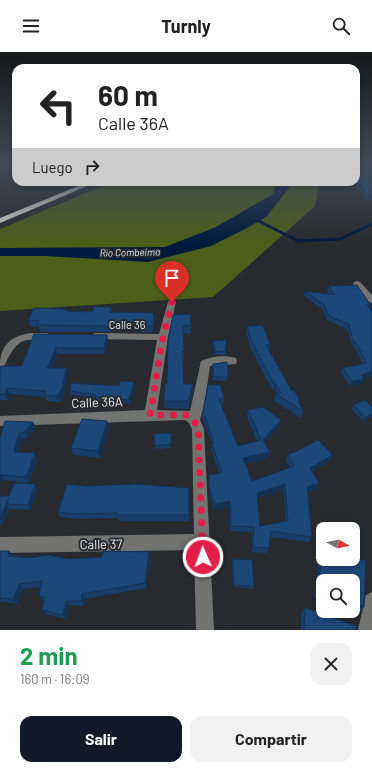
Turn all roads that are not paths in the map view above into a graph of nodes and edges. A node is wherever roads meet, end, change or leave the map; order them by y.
1 (58, 190) edge
2 (75, 190) edge
3 (0, 212) edge
4 (0, 221) edge
5 (357, 284) edge
6 (372, 300) edge
7 (172, 302) dead end
8 (60, 336) edge
9 (84, 336) edge
10 (163, 337) junction
11 (232, 361) dead end
12 (0, 363) edge
13 (150, 415) junction
14 (194, 420) junction
15 (0, 421) edge
16 (202, 542) junction
17 (0, 545) edge
18 (372, 601) edge
19 (205, 630) edge
20 (367, 630) edge

1 - 3 highway
2 - 4 highway
5 - 6 street
7 - 10 street
8 - 12 street
9 - 10 street, Calle 36
10 - 13 street
11 - 14 street
13 - 14 street, Calle 36A
13 - 15 street, Calle 36A
14 - 16 street
16 - 17 street, Calle 37
16 - 19 street
18 - 20 street

